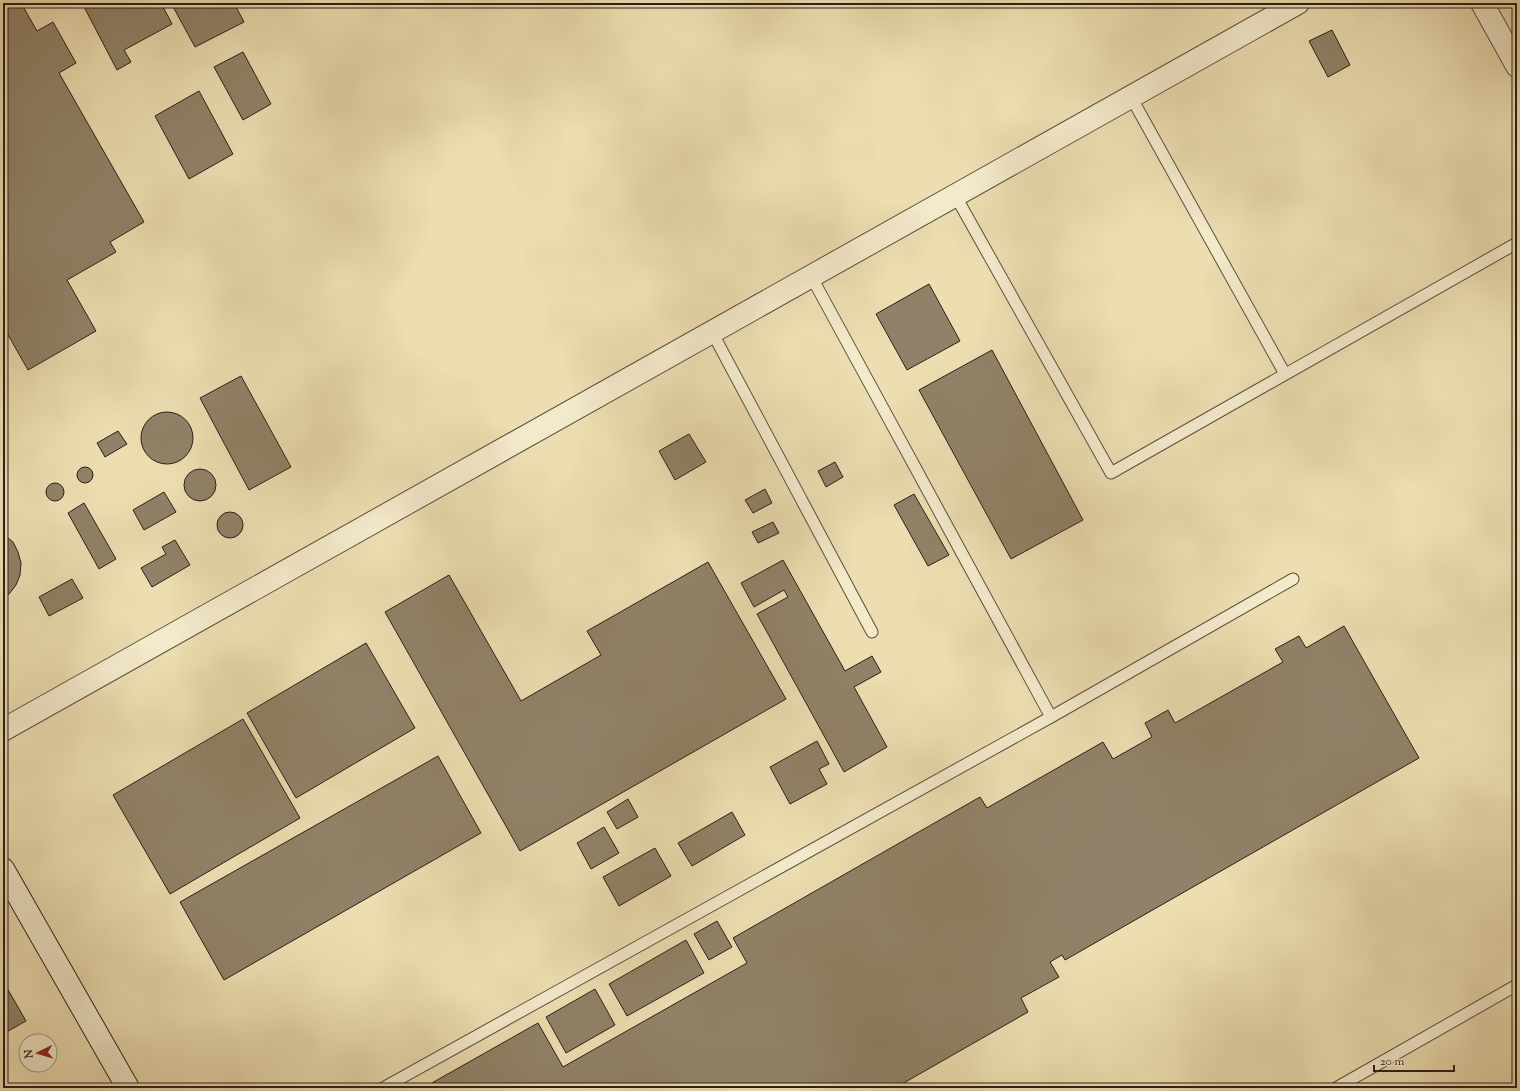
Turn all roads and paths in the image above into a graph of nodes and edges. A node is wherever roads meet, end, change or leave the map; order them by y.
1 (1298, 3) edge
2 (1482, 3) edge
3 (1517, 66) edge
4 (1131, 97) junction
5 (955, 195) junction
6 (1517, 244) edge
7 (811, 276) junction
8 (712, 332) junction
9 (1285, 374) junction
10 (1293, 579) dead end
11 (872, 632) dead end
12 (1051, 717) junction
13 (3, 730) edge
14 (3, 869) edge
15 (1517, 985) edge
16 (128, 1088) edge
17 (384, 1088) edge
18 (1336, 1088) edge

1 - 4 street
2 - 3 street
4 - 5 street
4 - 9 lane
5 - 7 street
5 - 9 lane
6 - 9 lane
7 - 8 street
7 - 12 lane
8 - 11 lane
8 - 13 street
10 - 12 lane
12 - 17 lane
14 - 16 street
15 - 18 lane

